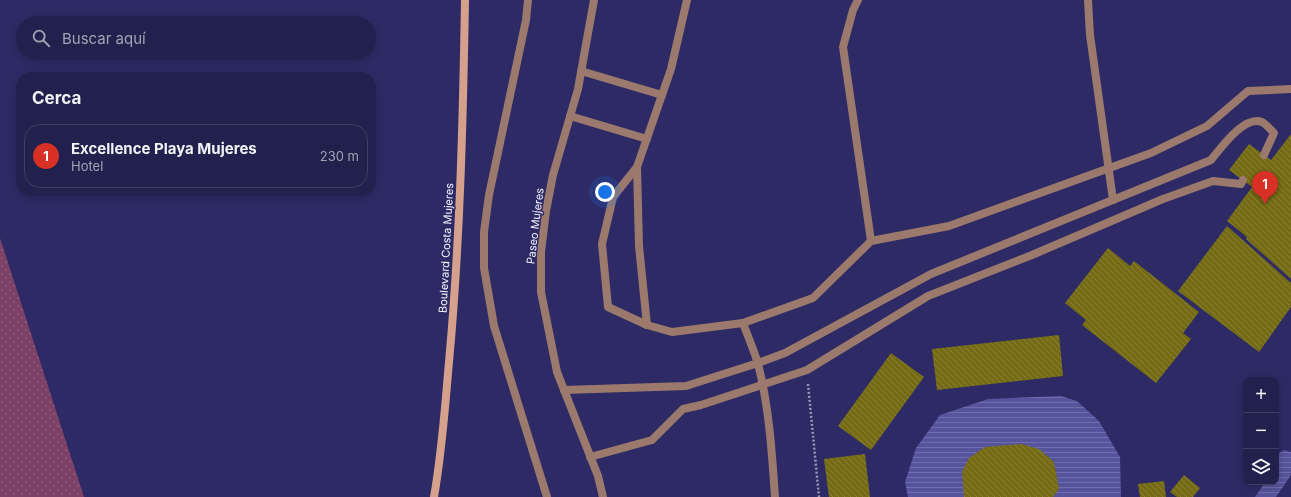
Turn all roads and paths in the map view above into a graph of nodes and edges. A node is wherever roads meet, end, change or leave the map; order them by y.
1 (466, 0) edge
2 (528, 0) edge
3 (594, 0) edge
4 (686, 0) edge
5 (858, 0) edge
6 (1088, 0) edge
7 (582, 71) junction
8 (1291, 89) edge
9 (662, 95) junction
10 (570, 116) junction
11 (647, 139) junction
12 (1264, 155) dead end
13 (637, 167) junction
14 (1243, 180) dead end
15 (1113, 200) junction
16 (871, 241) junction
17 (647, 324) junction
18 (743, 324) junction
19 (758, 363) junction
20 (807, 370) junction
21 (762, 384) junction
22 (564, 390) junction
23 (590, 457) junction
24 (434, 497) edge
25 (547, 497) edge
26 (603, 497) edge
27 (775, 497) edge
28 (819, 497) edge

1 - 24 main road, Boulevard Costa Mujeres
2 - 25 street
3 - 7 street, Paseo Mujeres
4 - 9 street
5 - 16 street
6 - 15 street
7 - 9 street
7 - 10 street, Paseo Mujeres
8 - 16 street
9 - 11 street
10 - 11 street
10 - 22 street, Paseo Mujeres
11 - 13 street
12 - 15 street
13 - 17 street
13 - 17 street
14 - 20 street
15 - 19 street
16 - 18 street
17 - 18 street
18 - 19 street
19 - 21 street
19 - 22 street
20 - 21 street
20 - 28 path
21 - 23 street
21 - 27 street
22 - 23 street, Paseo Mujeres
23 - 26 street, Paseo Mujeres

